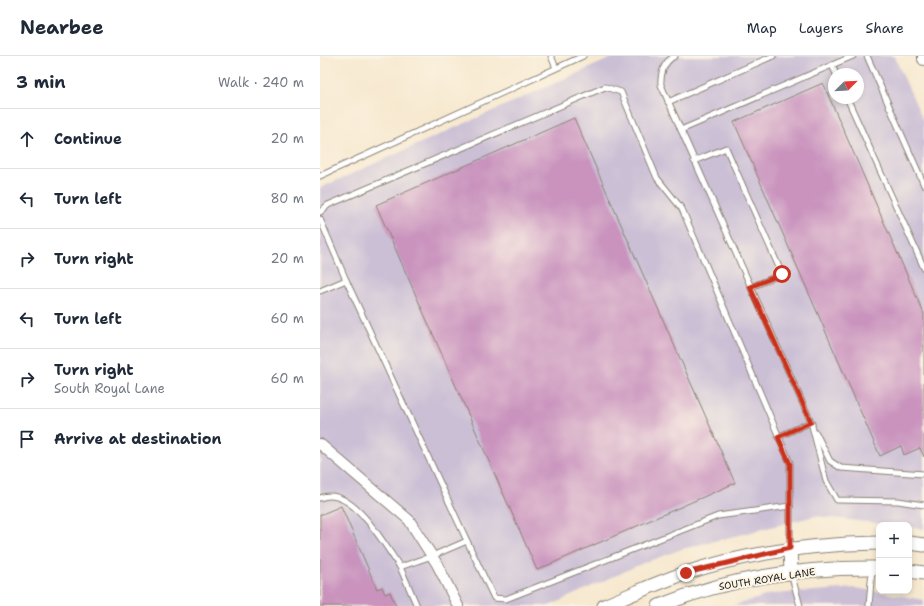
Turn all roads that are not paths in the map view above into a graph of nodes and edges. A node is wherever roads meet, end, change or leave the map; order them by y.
1 (551, 56) edge
2 (583, 56) edge
3 (675, 56) edge
4 (773, 56) edge
5 (853, 56) edge
6 (867, 56) edge
7 (924, 56) edge
8 (924, 59) edge
9 (832, 65) junction
10 (556, 68) junction
11 (833, 68) edge
12 (668, 102) junction
13 (850, 104) edge
14 (681, 130) junction
15 (694, 161) junction
16 (320, 176) edge
17 (924, 185) edge
18 (320, 212) edge
19 (320, 219) edge
20 (924, 268) edge
21 (346, 280) junction
22 (750, 287) junction
23 (320, 291) edge
24 (811, 422) junction
25 (778, 437) junction
26 (320, 444) edge
27 (924, 474) edge
28 (320, 498) edge
29 (924, 504) edge
30 (790, 506) junction
31 (467, 541) junction
32 (876, 543) edge
33 (912, 543) edge
34 (924, 545) edge
35 (790, 548) junction
36 (432, 556) junction
37 (400, 567) junction
38 (875, 568) edge
39 (912, 571) edge
40 (791, 573) junction
41 (924, 573) edge
42 (416, 606) edge
43 (458, 606) edge
44 (604, 606) edge
45 (659, 606) edge
46 (800, 606) edge
47 (869, 606) edge

1 - 10 lane
2 - 10 lane
3 - 12 lane
4 - 12 lane
5 - 9 lane
6 - 17 lane
7 - 8 street
9 - 11 lane
9 - 14 lane
10 - 16 lane
12 - 14 lane
13 - 20 lane
14 - 15 lane
15 - 22 lane
15 - 22 lane
18 - 25 lane
19 - 21 lane
21 - 23 lane
21 - 31 lane
22 - 24 lane
24 - 25 lane
24 - 27 lane
24 - 29 lane
25 - 30 lane
26 - 36 street
28 - 37 lane
30 - 31 lane
30 - 35 lane
31 - 36 lane
32 - 35 main road
33 - 34 main road
35 - 40 main road
35 - 44 main road
36 - 37 lane
36 - 43 street
37 - 42 lane
38 - 40 main road, SOUTH ROYAL LANE
38 - 47 lane
39 - 41 main road
40 - 45 main road, SOUTH ROYAL LANE
40 - 46 lane

